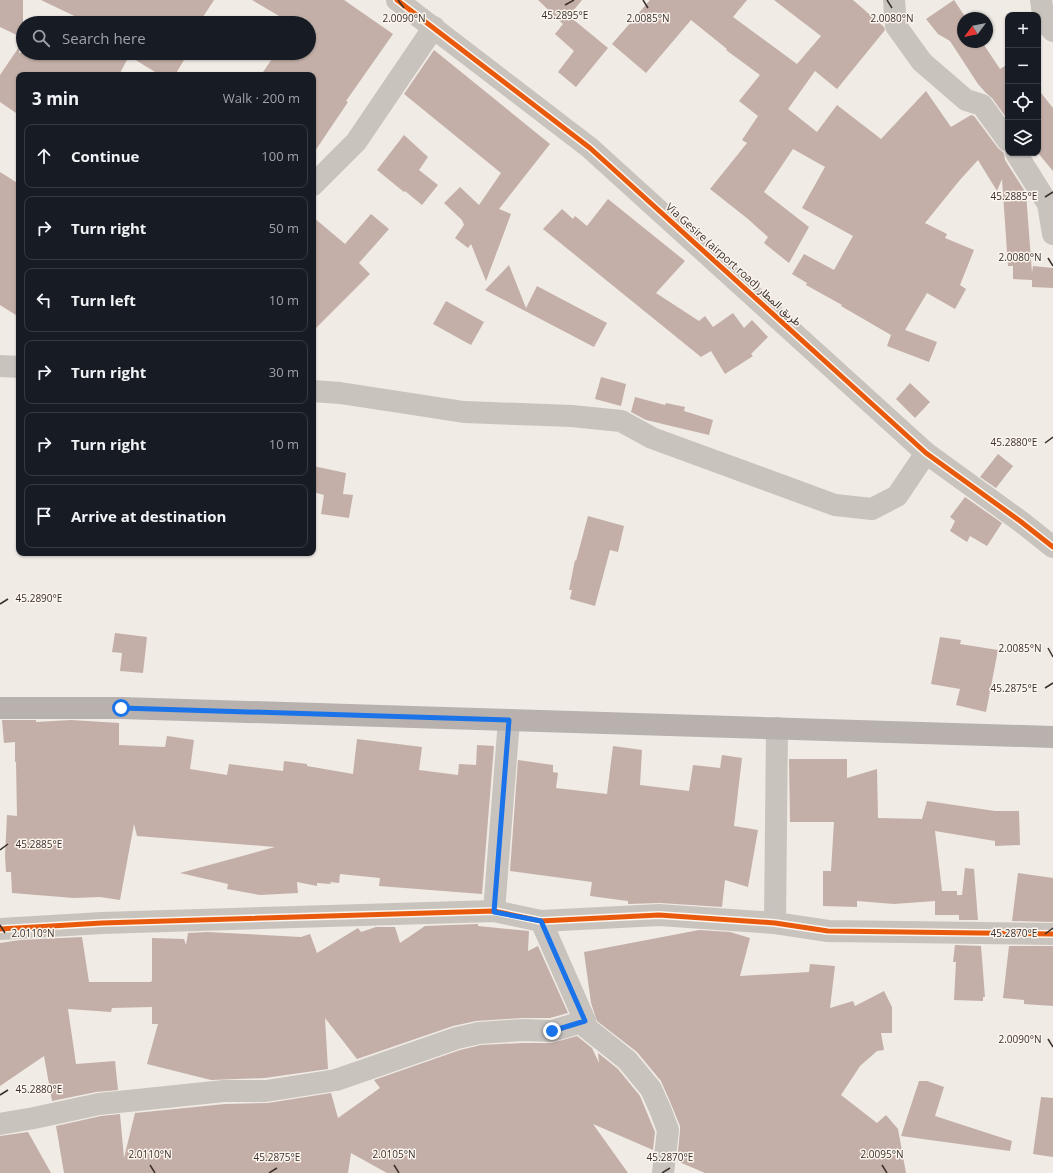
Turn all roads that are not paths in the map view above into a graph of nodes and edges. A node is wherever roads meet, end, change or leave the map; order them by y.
1 (397, 0) edge
2 (894, 0) edge
3 (1041, 0) edge
4 (434, 27) junction
5 (1053, 31) edge
6 (1005, 137) edge
7 (1018, 156) edge
8 (316, 183) edge
9 (1053, 234) edge
10 (0, 366) edge
11 (16, 367) edge
12 (316, 391) edge
13 (926, 452) junction
14 (1053, 547) edge
15 (0, 708) edge
16 (509, 720) junction
17 (777, 728) junction
18 (1053, 737) edge
19 (494, 912) junction
20 (541, 921) junction
21 (775, 923) junction
22 (0, 929) edge
23 (1053, 934) edge
24 (585, 1021) junction
25 (0, 1124) edge
26 (663, 1173) edge

1 - 4 street, Via Gesire (airport road) طريق المطار
2 - 6 street
3 - 5 street
4 - 8 street
4 - 13 street, Via Gesire (airport road) طريق المطار
7 - 9 street
10 - 11 street
12 - 13 street
13 - 14 street, Via Gesire (airport road) طريق المطار
15 - 16 main road
16 - 17 main road
16 - 19 street
17 - 18 main road
17 - 21 street
19 - 20 street
19 - 22 street
20 - 21 street
20 - 24 street
21 - 23 street
24 - 25 street
24 - 26 street

